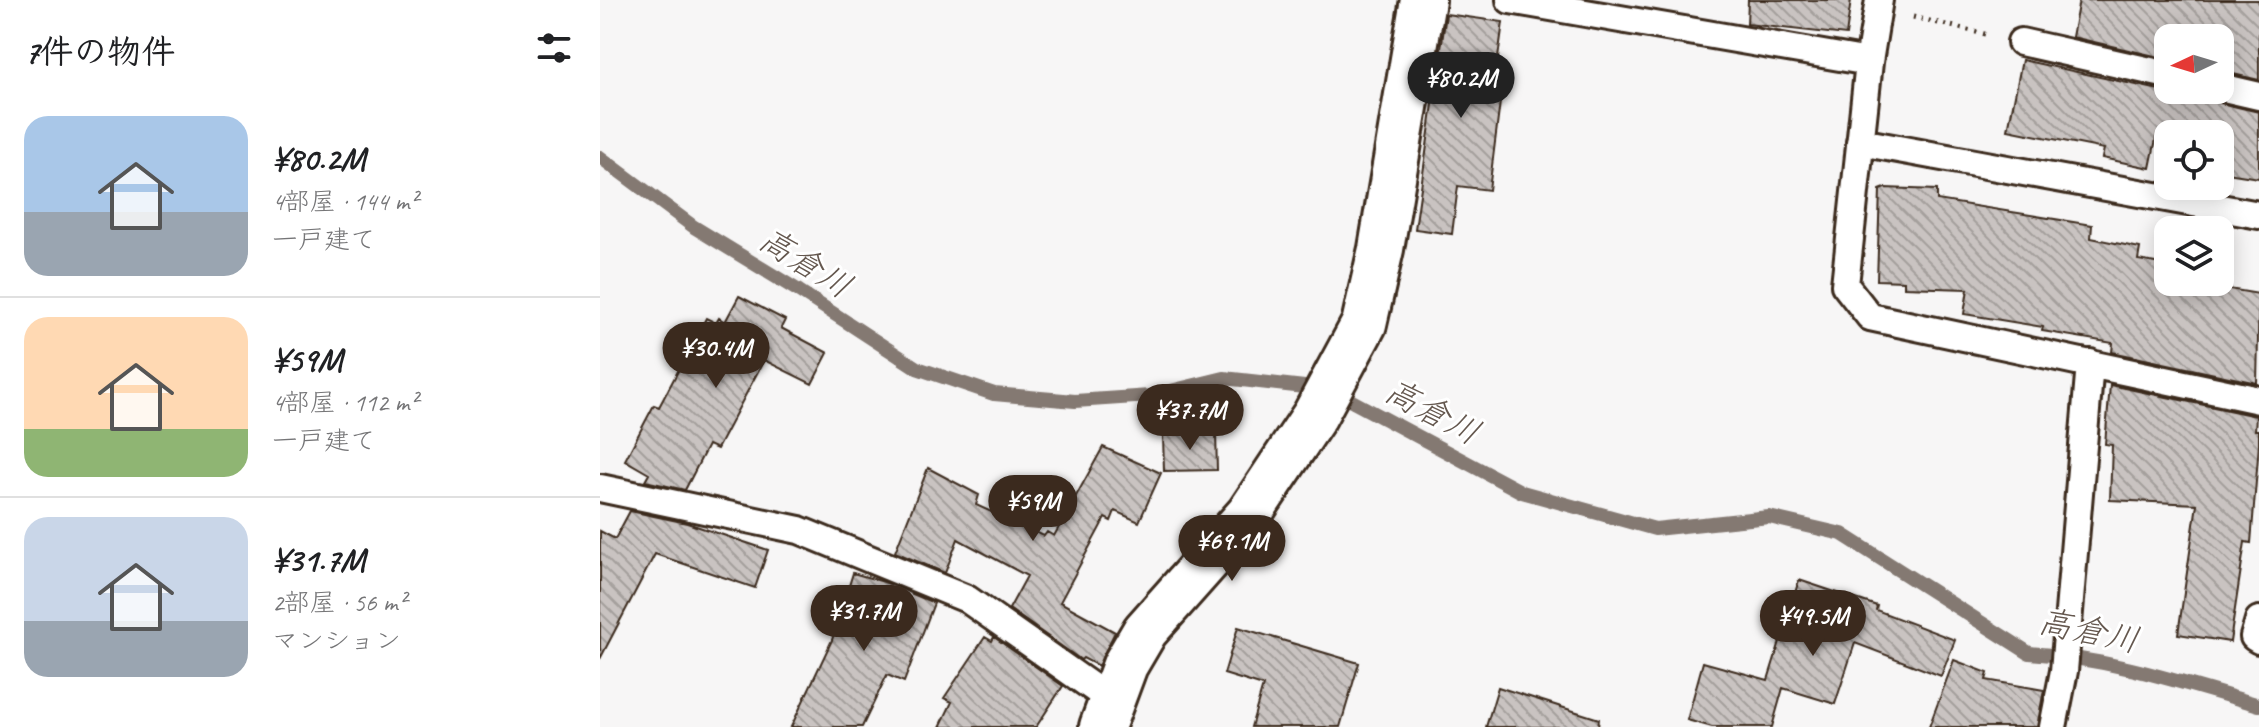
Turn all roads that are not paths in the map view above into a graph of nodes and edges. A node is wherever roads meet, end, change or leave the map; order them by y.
1 (1423, 0) edge
2 (1510, 0) edge
3 (1879, 5) edge
4 (2021, 42) road end
5 (1869, 62) junction
6 (2154, 72) edge
7 (2234, 90) edge
8 (2259, 96) edge
9 (1860, 142) junction
10 (2259, 215) edge
11 (2090, 363) junction
12 (2259, 400) edge
13 (600, 488) edge
14 (2259, 620) edge
15 (2259, 640) edge
16 (1107, 714) edge
17 (2053, 727) edge

1 - 16 street
2 - 5 lane
3 - 5 lane
4 - 6 lane
5 - 9 lane
7 - 8 lane
9 - 10 lane
9 - 11 lane
11 - 12 lane
11 - 17 lane
13 - 16 lane
14 - 15 lane

